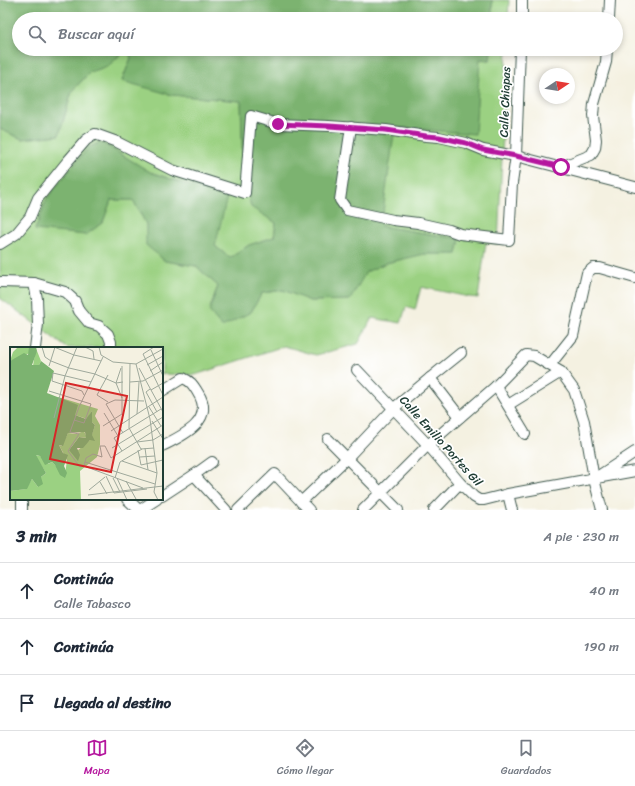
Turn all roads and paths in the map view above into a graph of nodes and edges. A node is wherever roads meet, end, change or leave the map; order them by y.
1 (522, 0) edge
2 (610, 0) edge
3 (522, 12) edge
4 (609, 12) edge
5 (520, 56) edge
6 (606, 56) edge
7 (351, 128) junction
8 (516, 156) junction
9 (561, 167) junction
10 (635, 187) edge
11 (0, 244) edge
12 (635, 278) edge
13 (0, 282) edge
14 (34, 283) junction
15 (35, 347) edge
16 (111, 347) edge
17 (462, 353) dead end
18 (550, 365) junction
19 (357, 370) dead end
20 (562, 372) junction
21 (430, 378) junction
22 (496, 386) junction
23 (163, 390) edge
24 (508, 405) junction
25 (394, 408) junction
26 (460, 417) junction
27 (525, 434) dead end
28 (328, 439) dead end
29 (428, 445) junction
30 (163, 446) edge
31 (635, 452) edge
32 (346, 458) junction
33 (212, 462) dead end
34 (635, 471) edge
35 (194, 476) junction
36 (594, 478) junction
37 (460, 483) junction
38 (381, 492) junction
39 (508, 494) junction
40 (163, 495) edge
41 (129, 500) edge
42 (155, 500) edge
43 (302, 502) junction
44 (139, 510) edge
45 (226, 510) edge
46 (238, 510) edge
47 (309, 510) edge
48 (362, 510) edge
49 (398, 510) edge
50 (434, 510) edge
51 (512, 510) edge
52 (602, 510) edge

1 - 3 street
2 - 4 street
5 - 8 street, Calle Chiapas
6 - 9 street
7 - 8 street
7 - 8 street, Calle Chiapas
7 - 11 street
8 - 9 street
9 - 10 street
12 - 18 street
13 - 14 street
14 - 15 street
14 - 16 street
17 - 21 street
18 - 20 street
18 - 22 street
19 - 25 street, Calle Emilio Portes Gil
20 - 24 street
20 - 36 street
21 - 25 street
21 - 26 street
22 - 24 street
22 - 26 street
23 - 30 street
24 - 27 street
25 - 29 street, Calle Emilio Portes Gil
25 - 32 street
26 - 29 street
28 - 32 street
29 - 37 street, Calle Emilio Portes Gil
29 - 38 street
31 - 36 street
32 - 38 street
32 - 43 street
33 - 35 street
34 - 36 street, Calle Emilio Portes Gil
35 - 40 street
35 - 45 street
36 - 39 street, Calle Emilio Portes Gil
36 - 52 street
37 - 39 street, Calle Emilio Portes Gil
37 - 50 street
38 - 48 street
38 - 49 street
39 - 51 street
41 - 44 street
42 - 44 street
43 - 46 street
43 - 47 street

